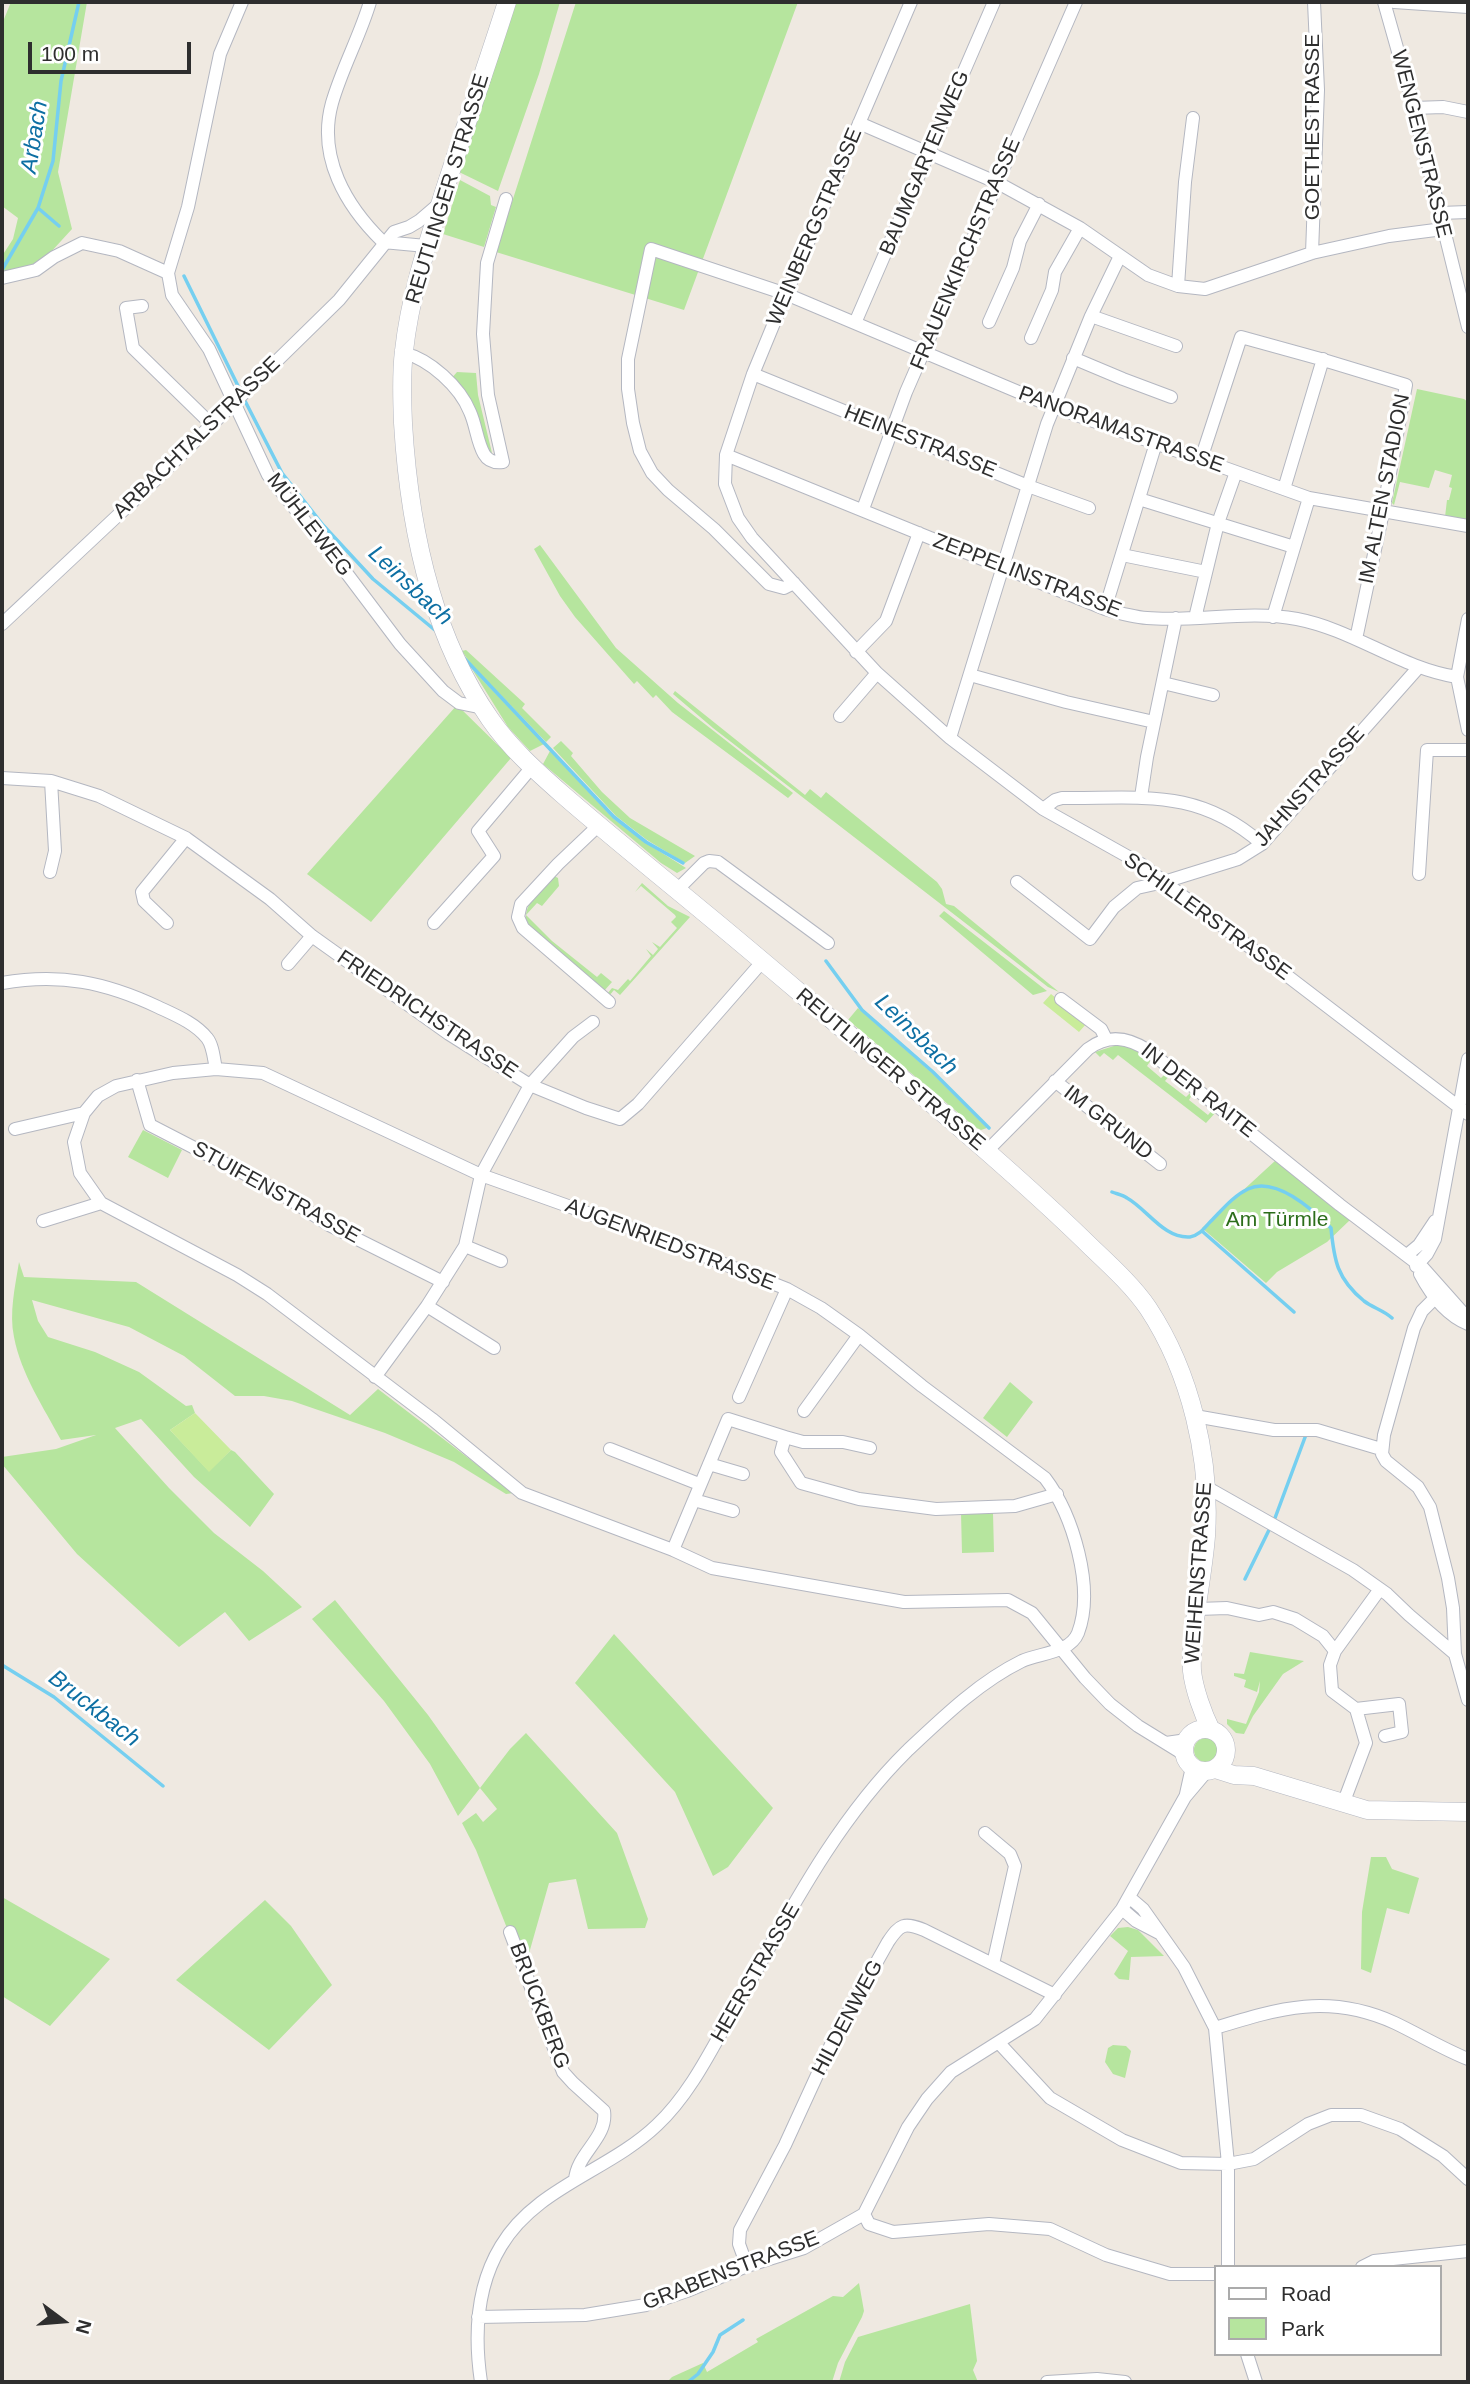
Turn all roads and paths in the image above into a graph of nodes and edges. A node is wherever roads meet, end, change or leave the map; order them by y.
1 (242, 2) edge
2 (370, 2) edge
3 (507, 2) edge
4 (911, 2) edge
5 (995, 2) edge
6 (1076, 2) edge
7 (1314, 2) edge
8 (1384, 2) edge
9 (1394, 2) edge
10 (1463, 5) edge
11 (1414, 108) junction
12 (1468, 112) edge
13 (1193, 118) dead end
14 (859, 123) junction
15 (929, 153) junction
16 (998, 183) junction
17 (506, 199) dead end
18 (440, 203) junction
19 (1040, 204) junction
20 (1468, 212) edge
21 (1440, 214) junction
22 (409, 227) junction
23 (1080, 228) junction
24 (1443, 229) junction
25 (383, 242) junction
26 (426, 246) junction
27 (1312, 253) junction
28 (1120, 256) junction
29 (168, 273) junction
30 (4, 277) edge
31 (1178, 286) junction
32 (786, 294) junction
33 (142, 306) dead end
34 (1091, 316) junction
35 (1468, 318) edge
36 (989, 322) dead end
37 (855, 323) junction
38 (1031, 338) dead end
39 (1176, 346) dead end
40 (924, 352) junction
41 (403, 353) junction
42 (1073, 358) junction
43 (1322, 359) junction
44 (753, 374) junction
45 (1171, 397) dead end
46 (234, 402) junction
47 (1054, 407) junction
48 (211, 424) junction
49 (891, 431) junction
50 (1156, 443) junction
51 (726, 455) junction
52 (1201, 460) junction
53 (1236, 472) junction
54 (1028, 486) junction
55 (1284, 489) junction
56 (1309, 498) junction
57 (1139, 499) junction
58 (1089, 508) dead end
59 (863, 509) junction
60 (1383, 512) junction
61 (1218, 523) junction
62 (1468, 526) edge
63 (919, 533) junction
64 (1294, 547) junction
65 (1122, 555) junction
66 (1002, 569) junction
67 (1206, 572) junction
68 (794, 583) junction
69 (1105, 610) junction
70 (1273, 617) junction
71 (1176, 618) junction
72 (1195, 618) junction
73 (1468, 619) edge
74 (2, 624) edge
75 (1356, 639) junction
76 (856, 652) junction
77 (1418, 668) junction
78 (877, 673) junction
79 (970, 675) junction
80 (1457, 677) junction
81 (1163, 683) junction
82 (1213, 695) dead end
83 (483, 708) junction
84 (840, 716) dead end
85 (1154, 722) junction
86 (1468, 730) edge
87 (950, 738) junction
88 (1468, 750) edge
89 (532, 767) junction
90 (2, 778) edge
91 (51, 781) junction
92 (1141, 797) junction
93 (1044, 809) junction
94 (598, 826) junction
95 (186, 838) junction
96 (1262, 844) junction
97 (50, 872) dead end
98 (1419, 874) dead end
99 (1017, 882) dead end
100 (1164, 882) junction
101 (677, 890) junction
102 (167, 923) dead end
103 (434, 923) dead end
104 (312, 936) junction
105 (828, 943) dead end
106 (762, 962) junction
107 (288, 964) dead end
108 (2, 983) edge
109 (1061, 999) dead end
110 (609, 1002) dead end
111 (593, 1022) dead end
112 (1106, 1039) junction
113 (1468, 1059) edge
114 (1468, 1068) edge
115 (216, 1069) junction
116 (137, 1080) junction
117 (1055, 1081) junction
118 (530, 1085) junction
119 (1464, 1112) edge
120 (84, 1113) junction
121 (15, 1129) dead end
122 (986, 1152) junction
123 (1160, 1164) dead end
124 (481, 1175) junction
125 (101, 1203) junction
126 (43, 1221) dead end
127 (465, 1246) junction
128 (501, 1261) dead end
129 (1413, 1262) junction
130 (443, 1282) junction
131 (787, 1289) junction
132 (1439, 1295) junction
133 (427, 1306) junction
134 (1468, 1323) edge
135 (859, 1335) junction
136 (494, 1348) dead end
137 (376, 1377) junction
138 (739, 1397) dead end
139 (804, 1411) dead end
140 (1195, 1416) junction
141 (785, 1437) junction
142 (870, 1448) dead end
143 (610, 1449) dead end
144 (1381, 1449) junction
145 (709, 1464) junction
146 (743, 1474) dead end
147 (699, 1484) junction
148 (1208, 1488) junction
149 (1057, 1494) junction
150 (694, 1500) junction
151 (733, 1511) dead end
152 (673, 1550) junction
153 (1380, 1588) junction
154 (1198, 1609) junction
155 (1061, 1649) junction
156 (1335, 1651) junction
157 (1461, 1659) edge
158 (1468, 1700) edge
159 (1356, 1709) junction
160 (1385, 1736) dead end
161 (1202, 1752) junction
162 (1343, 1804) junction
163 (1467, 1810) edge
164 (985, 1833) dead end
165 (1125, 1903) junction
166 (510, 1932) dead end
167 (993, 1964) junction
168 (1055, 1995) junction
169 (1215, 2028) junction
170 (999, 2043) junction
171 (1468, 2059) edge
172 (1227, 2164) junction
173 (1468, 2179) edge
174 (575, 2180) junction
175 (864, 2214) junction
176 (1468, 2251) edge
177 (1228, 2265) edge
178 (1366, 2265) edge
179 (747, 2266) junction
180 (1214, 2273) edge
181 (478, 2317) junction
182 (1248, 2356) edge
183 (481, 2382) edge
184 (1047, 2382) edge
185 (1125, 2382) edge
186 (1256, 2382) edge

1 - 29 street
2 - 25 street
3 - 18 main road, REUTLINGER STRASSE
4 - 14 street, WEINBERGSTRASSE
5 - 15 street, BAUMGARTENWEG
6 - 16 street, FRAUENKIRCHSTRASSE
7 - 27 street, GOETHESTRASSE
8 - 11 street, WENGENSTRASSE
9 - 10 street
11 - 12 street
11 - 21 street, WENGENSTRASSE
13 - 31 street
14 - 15 street
14 - 32 street, WEINBERGSTRASSE
15 - 16 street
15 - 37 street, BAUMGARTENWEG
16 - 19 street
16 - 40 street, FRAUENKIRCHSTRASSE
17 - 41 street
18 - 22 street, ARBACHTALSTRASSE
18 - 26 main road, REUTLINGER STRASSE
19 - 23 street
19 - 36 street
20 - 21 street
21 - 24 street, WENGENSTRASSE
22 - 25 street, ARBACHTALSTRASSE
22 - 26 street
23 - 28 street
23 - 38 street
24 - 27 street
24 - 35 street, WENGENSTRASSE
25 - 26 street
25 - 46 street, ARBACHTALSTRASSE
26 - 41 main road, REUTLINGER STRASSE
27 - 31 street
28 - 31 street
28 - 34 street
29 - 30 street
29 - 46 street, MÜHLEWEG
32 - 37 street, PANORAMASTRASSE
32 - 44 street, WEINBERGSTRASSE
32 - 68 street, PANORAMASTRASSE
33 - 48 street
34 - 39 street
34 - 42 street
37 - 40 street, PANORAMASTRASSE
40 - 47 street, PANORAMASTRASSE
40 - 49 street, FRAUENKIRCHSTRASSE
41 - 83 main road, REUTLINGER STRASSE
42 - 45 street
42 - 47 street
43 - 52 street, IM ALTEN STADION
43 - 55 street
43 - 60 street, IM ALTEN STADION
44 - 49 street, HEINESTRASSE
44 - 51 street, WEINBERGSTRASSE
46 - 48 street, ARBACHTALSTRASSE
46 - 83 street, MÜHLEWEG
47 - 50 street, PANORAMASTRASSE
47 - 54 street
48 - 74 street, ARBACHTALSTRASSE
49 - 54 street, HEINESTRASSE
49 - 59 street, FRAUENKIRCHSTRASSE
50 - 52 street, PANORAMASTRASSE
50 - 57 street
51 - 59 street, ZEPPELINSTRASSE
51 - 68 street, SCHILLERSTRASSE
52 - 53 street, PANORAMASTRASSE
53 - 55 street, PANORAMASTRASSE
53 - 61 street
54 - 58 street, HEINESTRASSE
54 - 66 street
55 - 56 street, PANORAMASTRASSE
56 - 60 street, PANORAMASTRASSE
56 - 64 street
57 - 61 street
57 - 65 street
59 - 63 street, ZEPPELINSTRASSE
60 - 62 street, PANORAMASTRASSE
60 - 75 street, IM ALTEN STADION
61 - 64 street
61 - 67 street
63 - 66 street, ZEPPELINSTRASSE
63 - 76 street
64 - 70 street
65 - 67 street
65 - 69 street
66 - 69 street, ZEPPELINSTRASSE
66 - 79 street
67 - 72 street
68 - 76 street, SCHILLERSTRASSE
69 - 71 street, ZEPPELINSTRASSE
70 - 72 street, ZEPPELINSTRASSE
70 - 75 street, ZEPPELINSTRASSE
71 - 72 street, ZEPPELINSTRASSE
71 - 81 street
73 - 80 street
75 - 77 street, ZEPPELINSTRASSE
76 - 78 street, SCHILLERSTRASSE
77 - 80 street, ZEPPELINSTRASSE
77 - 96 street, JAHNSTRASSE
78 - 84 street
78 - 87 street, SCHILLERSTRASSE
79 - 85 street
79 - 87 street
80 - 86 street
81 - 82 street
81 - 85 street
83 - 89 main road, REUTLINGER STRASSE
85 - 92 street
87 - 93 street, SCHILLERSTRASSE
88 - 98 street
89 - 94 main road, REUTLINGER STRASSE
89 - 103 street
90 - 91 street, FRIEDRICHSTRASSE
91 - 95 street, FRIEDRICHSTRASSE
91 - 97 street
92 - 93 street
92 - 96 street
93 - 100 street, SCHILLERSTRASSE
94 - 101 main road, REUTLINGER STRASSE
94 - 110 street
95 - 102 street
95 - 104 street, FRIEDRICHSTRASSE
96 - 100 street, JAHNSTRASSE
99 - 100 street, JAHNSTRASSE
100 - 119 street, SCHILLERSTRASSE
101 - 105 street
101 - 106 main road, REUTLINGER STRASSE
104 - 107 street
104 - 118 street, FRIEDRICHSTRASSE
106 - 118 street, FRIEDRICHSTRASSE
106 - 122 main road, REUTLINGER STRASSE
108 - 115 street
109 - 112 street
111 - 118 street
112 - 117 street
112 - 129 street, IN DER RAITE
113 - 114 street
114 - 119 street
115 - 116 street, AUGENRIEDSTRASSE
115 - 124 street, AUGENRIEDSTRASSE
116 - 120 street, AUGENRIEDSTRASSE
116 - 130 street, STUIFENSTRASSE
117 - 122 street
117 - 123 street, IM GRUND
118 - 124 street
119 - 129 street
120 - 121 street, AUGENRIEDSTRASSE
120 - 125 street
122 - 140 main road, REUTLINGER STRASSE
124 - 127 street
124 - 131 street, AUGENRIEDSTRASSE
125 - 126 street
125 - 137 street
127 - 128 street
127 - 130 street
129 - 132 street, IN DER RAITE
130 - 133 street
131 - 135 street, AUGENRIEDSTRASSE
131 - 138 street
132 - 134 street, IN DER RAITE
132 - 144 street
133 - 136 street
133 - 137 street
135 - 139 street
135 - 149 street, AUGENRIEDSTRASSE
137 - 152 street
140 - 144 street
140 - 148 main road, WEIHENSTRASSE
141 - 142 street
141 - 145 street
141 - 149 street
143 - 147 street
144 - 157 street
145 - 146 street
145 - 147 street
147 - 150 street
148 - 153 street
148 - 154 main road, WEIHENSTRASSE
149 - 155 street, AUGENRIEDSTRASSE
150 - 151 street
150 - 152 street
152 - 155 street
153 - 156 street
153 - 157 street
154 - 156 street
154 - 161 main road, WEIHENSTRASSE
155 - 161 street
155 - 174 street, HEERSTRASSE
156 - 159 street
157 - 158 street
159 - 160 street
159 - 162 street
161 - 162 main road
161 - 165 street
162 - 163 main road
164 - 167 street
165 - 168 street
165 - 169 street
166 - 174 street, BRUCKBERG
167 - 168 street, HILDENWEG
167 - 179 street, HILDENWEG
168 - 170 street
169 - 171 street
169 - 172 street
170 - 172 street
170 - 175 street
172 - 173 street
172 - 177 street
174 - 181 street, HEERSTRASSE
175 - 179 street, GRABENSTRASSE
175 - 180 street
176 - 178 street
179 - 181 street, GRABENSTRASSE
181 - 183 street, HEERSTRASSE
182 - 186 street
184 - 185 street

